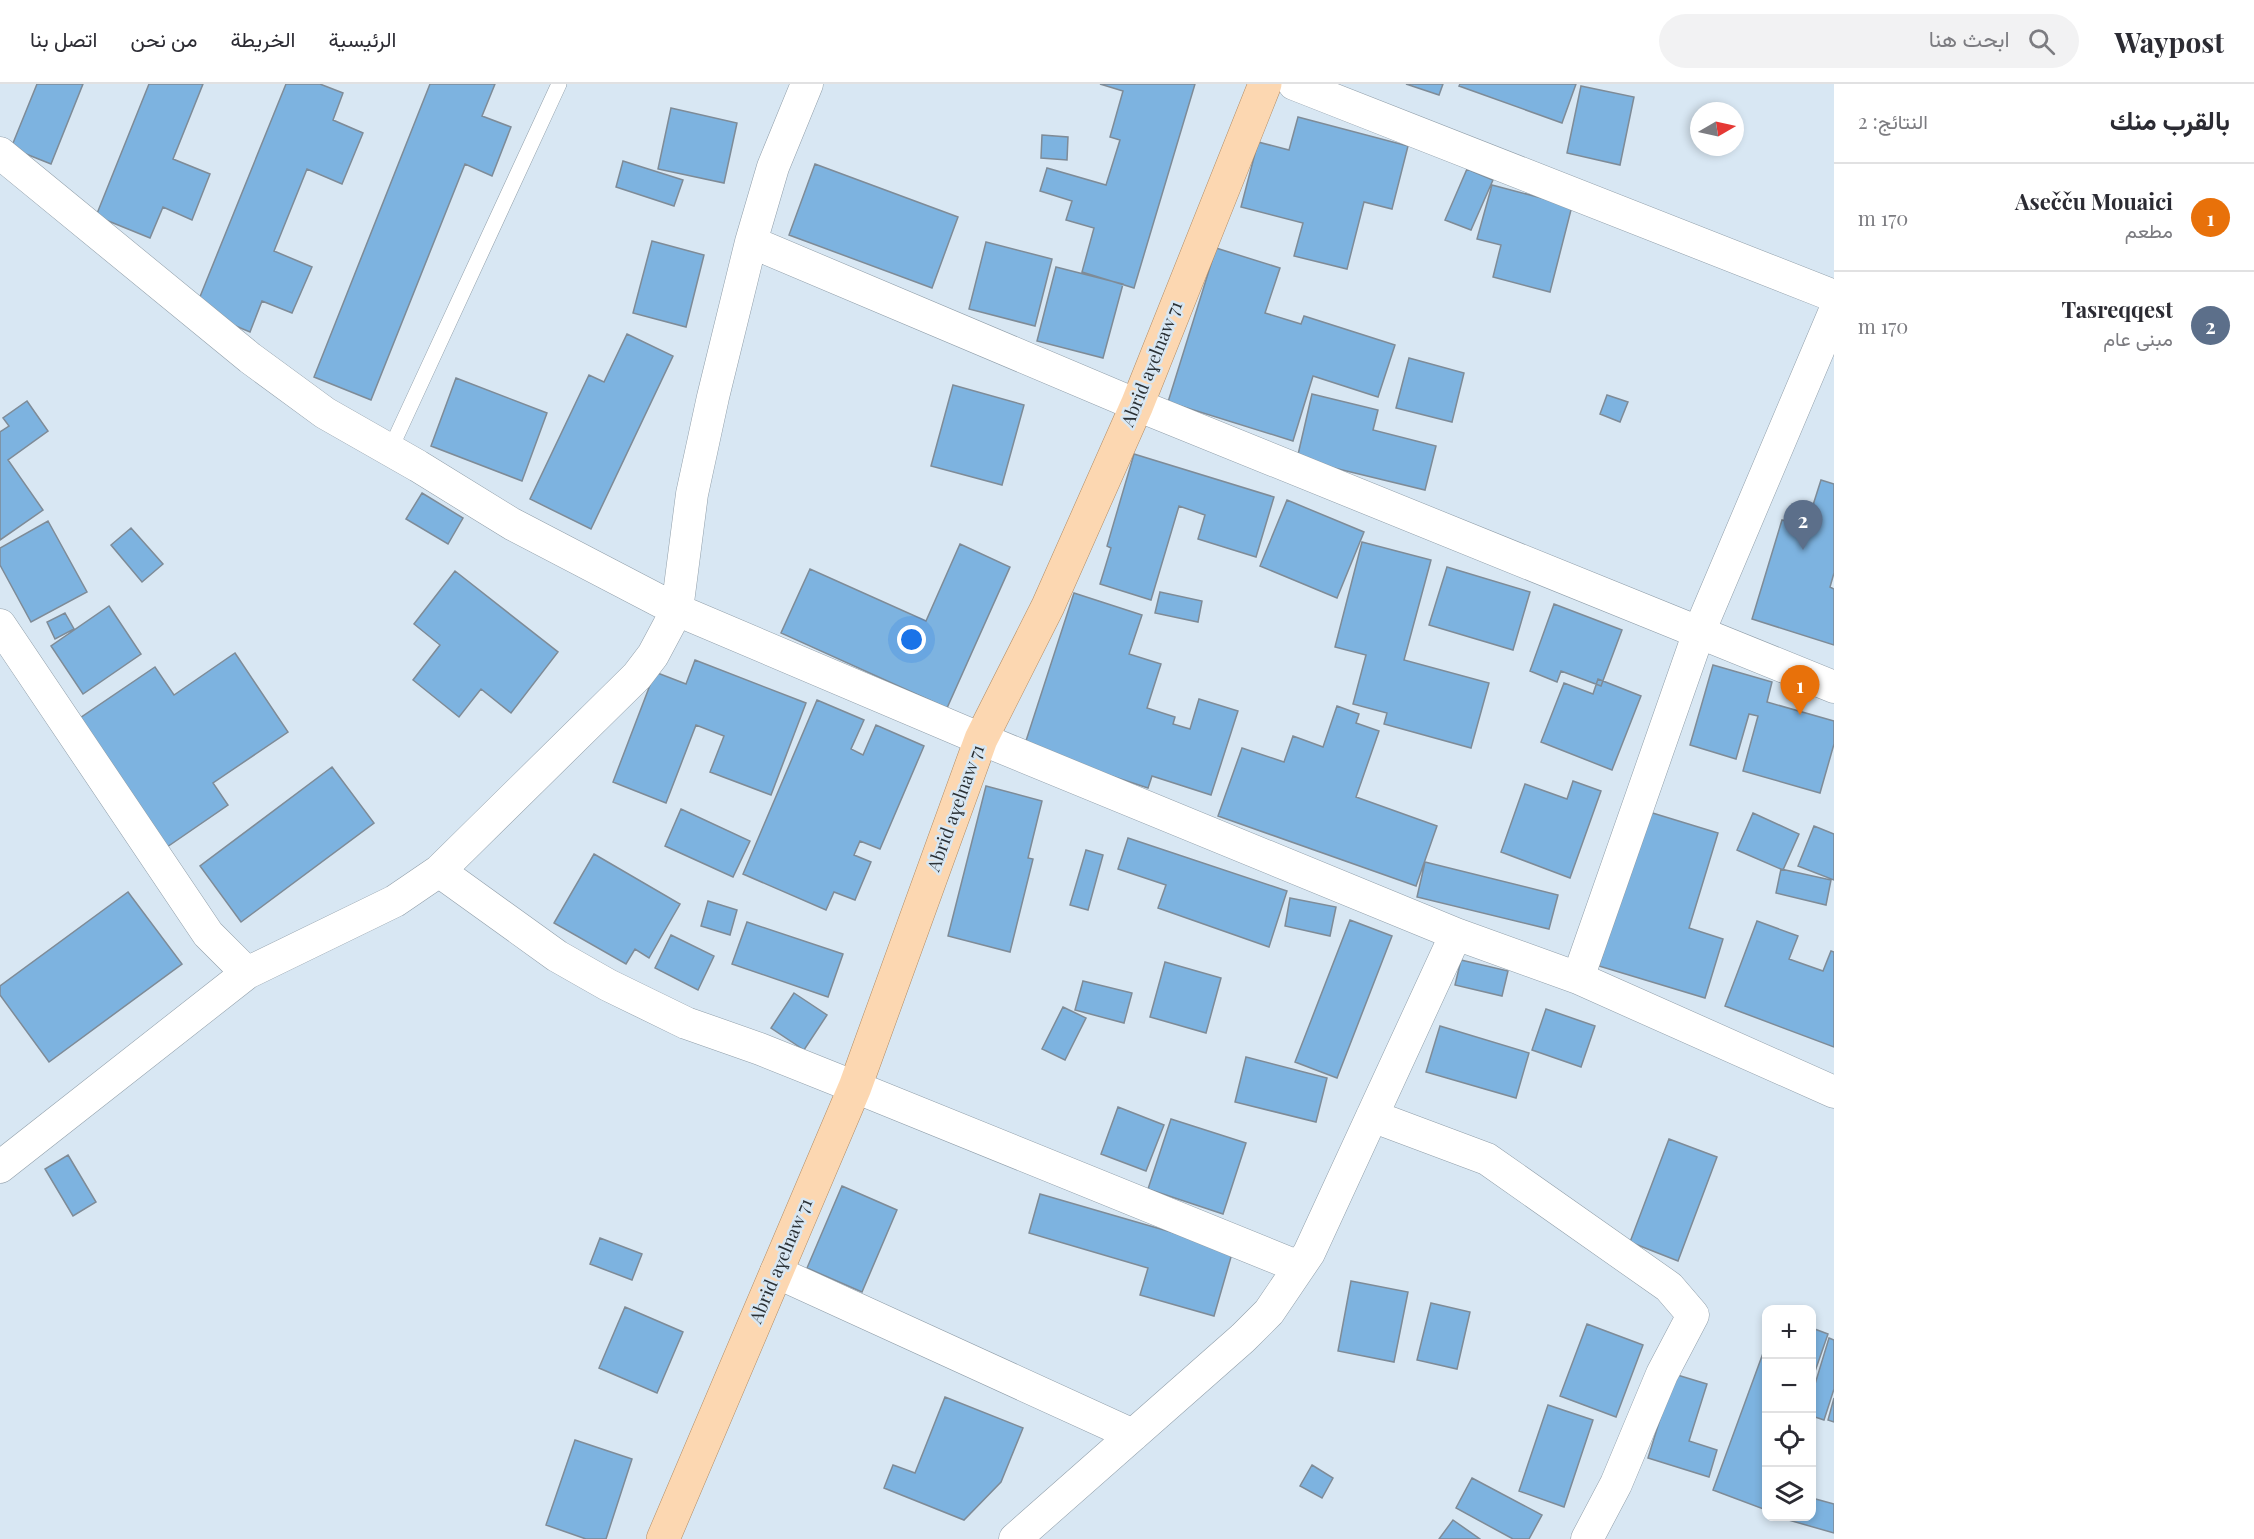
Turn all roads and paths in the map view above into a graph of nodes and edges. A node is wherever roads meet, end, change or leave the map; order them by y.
1 (559, 84) edge
2 (807, 84) edge
3 (1265, 84) edge
4 (1294, 84) edge
5 (0, 153) edge
6 (751, 242) junction
7 (1834, 296) edge
8 (1834, 313) edge
9 (1137, 405) junction
10 (390, 450) junction
11 (677, 610) junction
12 (0, 625) edge
13 (1699, 632) junction
14 (1834, 687) edge
15 (981, 739) junction
16 (439, 871) junction
17 (1456, 934) junction
18 (247, 974) junction
19 (1578, 978) junction
20 (855, 1087) junction
21 (1834, 1092) edge
22 (1372, 1116) junction
23 (0, 1167) edge
24 (1299, 1267) junction
25 (776, 1272) junction
26 (1133, 1435) junction
27 (663, 1539) edge
28 (1015, 1539) edge
29 (1587, 1539) edge

1 - 10 lane
2 - 6 street
3 - 9 main road, Abrid aɣelnaw 71
4 - 7 street
5 - 10 street
6 - 9 street
6 - 11 street
8 - 13 street
9 - 13 street
9 - 15 main road, Abrid aɣelnaw 71
10 - 11 street
11 - 15 street
11 - 16 street
12 - 18 street
13 - 14 street
13 - 19 street
15 - 17 street
15 - 20 main road, Abrid aɣelnaw 71
16 - 18 street
16 - 20 street
17 - 19 street
17 - 22 street
18 - 23 street
19 - 21 street
20 - 24 street
20 - 25 main road, Abrid aɣelnaw 71
22 - 24 street
22 - 29 street
24 - 26 street
25 - 26 street
25 - 27 main road, Abrid aɣelnaw 71
26 - 28 street

